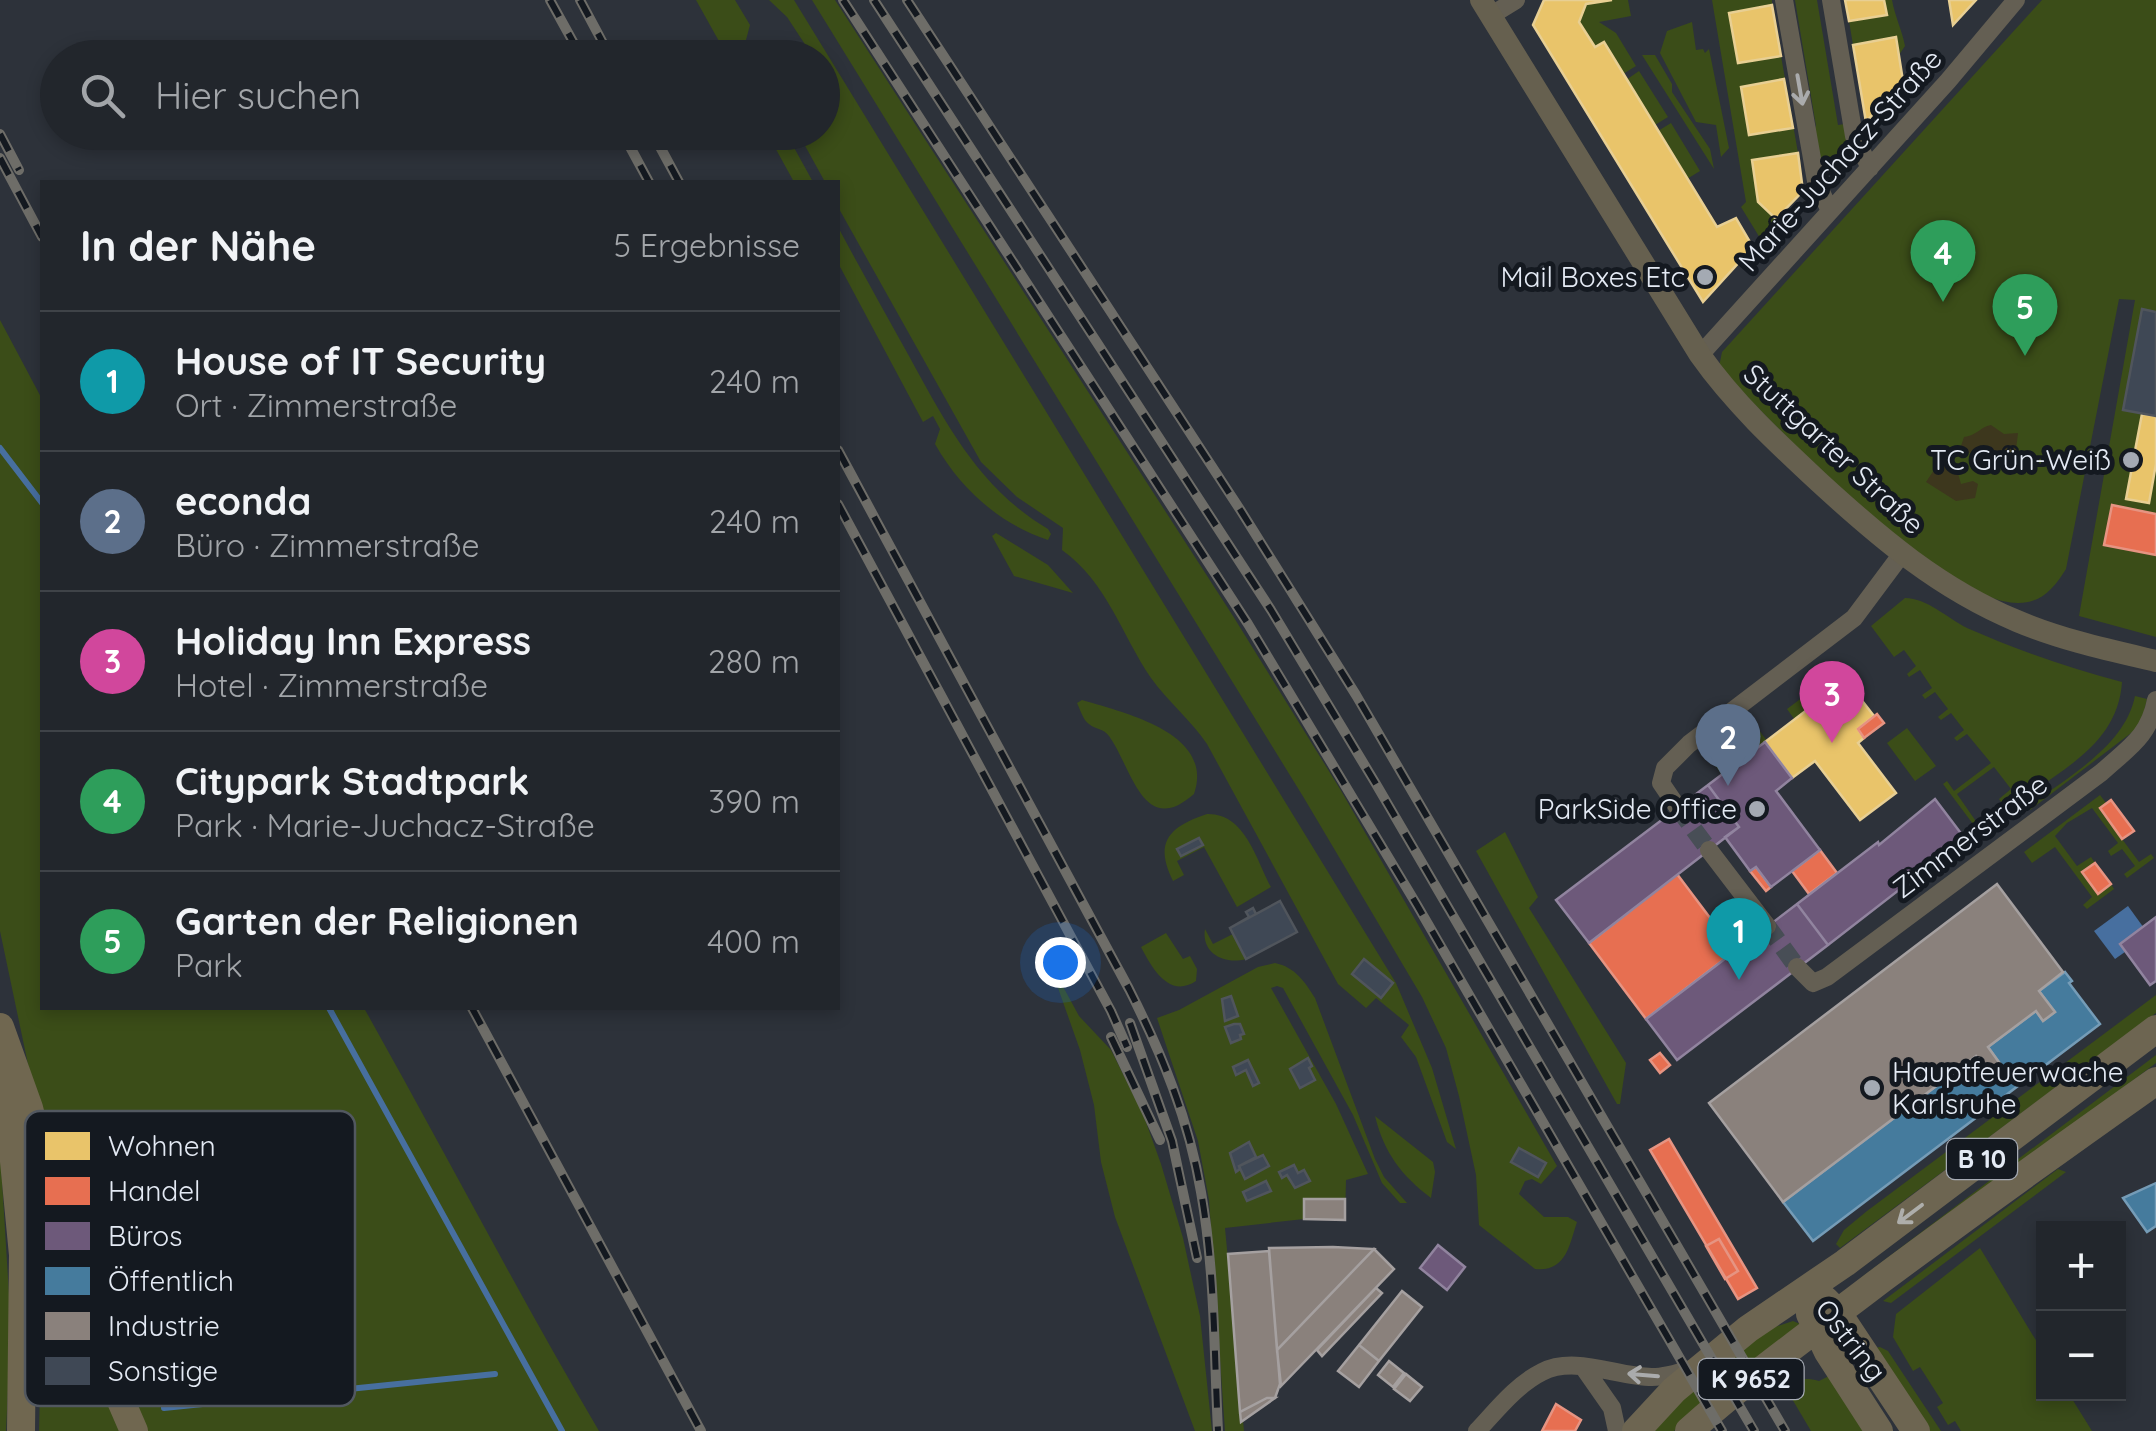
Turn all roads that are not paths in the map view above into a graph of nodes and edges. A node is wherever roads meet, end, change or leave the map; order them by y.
1 (1516, 0) edge
2 (1784, 0) edge
3 (1831, 0) edge
4 (2016, 0) edge
5 (1486, 8) edge
6 (1870, 168) junction
7 (1830, 211) junction
8 (1700, 354) junction
9 (1901, 554) junction
10 (2156, 661) edge
11 (2156, 700) edge
12 (1678, 808) tunnel mouth
13 (1709, 850) tunnel mouth
14 (1767, 926) tunnel mouth
15 (1797, 968) dead end
16 (0, 1027) edge
17 (2156, 1029) edge
18 (0, 1039) edge
19 (2156, 1081) edge
20 (30, 1111) edge
21 (1808, 1288) junction
22 (1826, 1320) junction
23 (1701, 1366) junction
24 (1584, 1368) junction
25 (123, 1406) edge
26 (21, 1431) edge
27 (134, 1431) edge
28 (1477, 1431) edge
29 (1617, 1431) edge
30 (1636, 1431) edge
31 (1689, 1431) edge
32 (1879, 1431) edge
33 (1916, 1431) edge

1 - 5 street
2 -> 7 street
3 - 6 street
4 - 6 street, Marie-Juchacz-Straße
5 - 8 main road, Stuttgarter Straße
6 - 7 street, Marie-Juchacz-Straße
7 - 8 street, Marie-Juchacz-Straße
8 - 9 main road, Stuttgarter Straße
9 - 10 main road, Stuttgarter Straße
9 - 12 street
11 - 15 street, Zimmerstraße
13 - 14 street
16 - 20 highway
17 -> 21 main road, B 10
18 - 26 highway
19 - 22 main road, B 10
21 - 22 main road, Ostring
21 - 23 main road, K 9652
22 - 31 main road, K 9652
22 - 32 main road, Ostring
22 - 33 main road, Ostring
23 -> 24 street
23 - 30 main road, K 9652
24 - 28 street
24 - 29 street
25 - 27 highway

